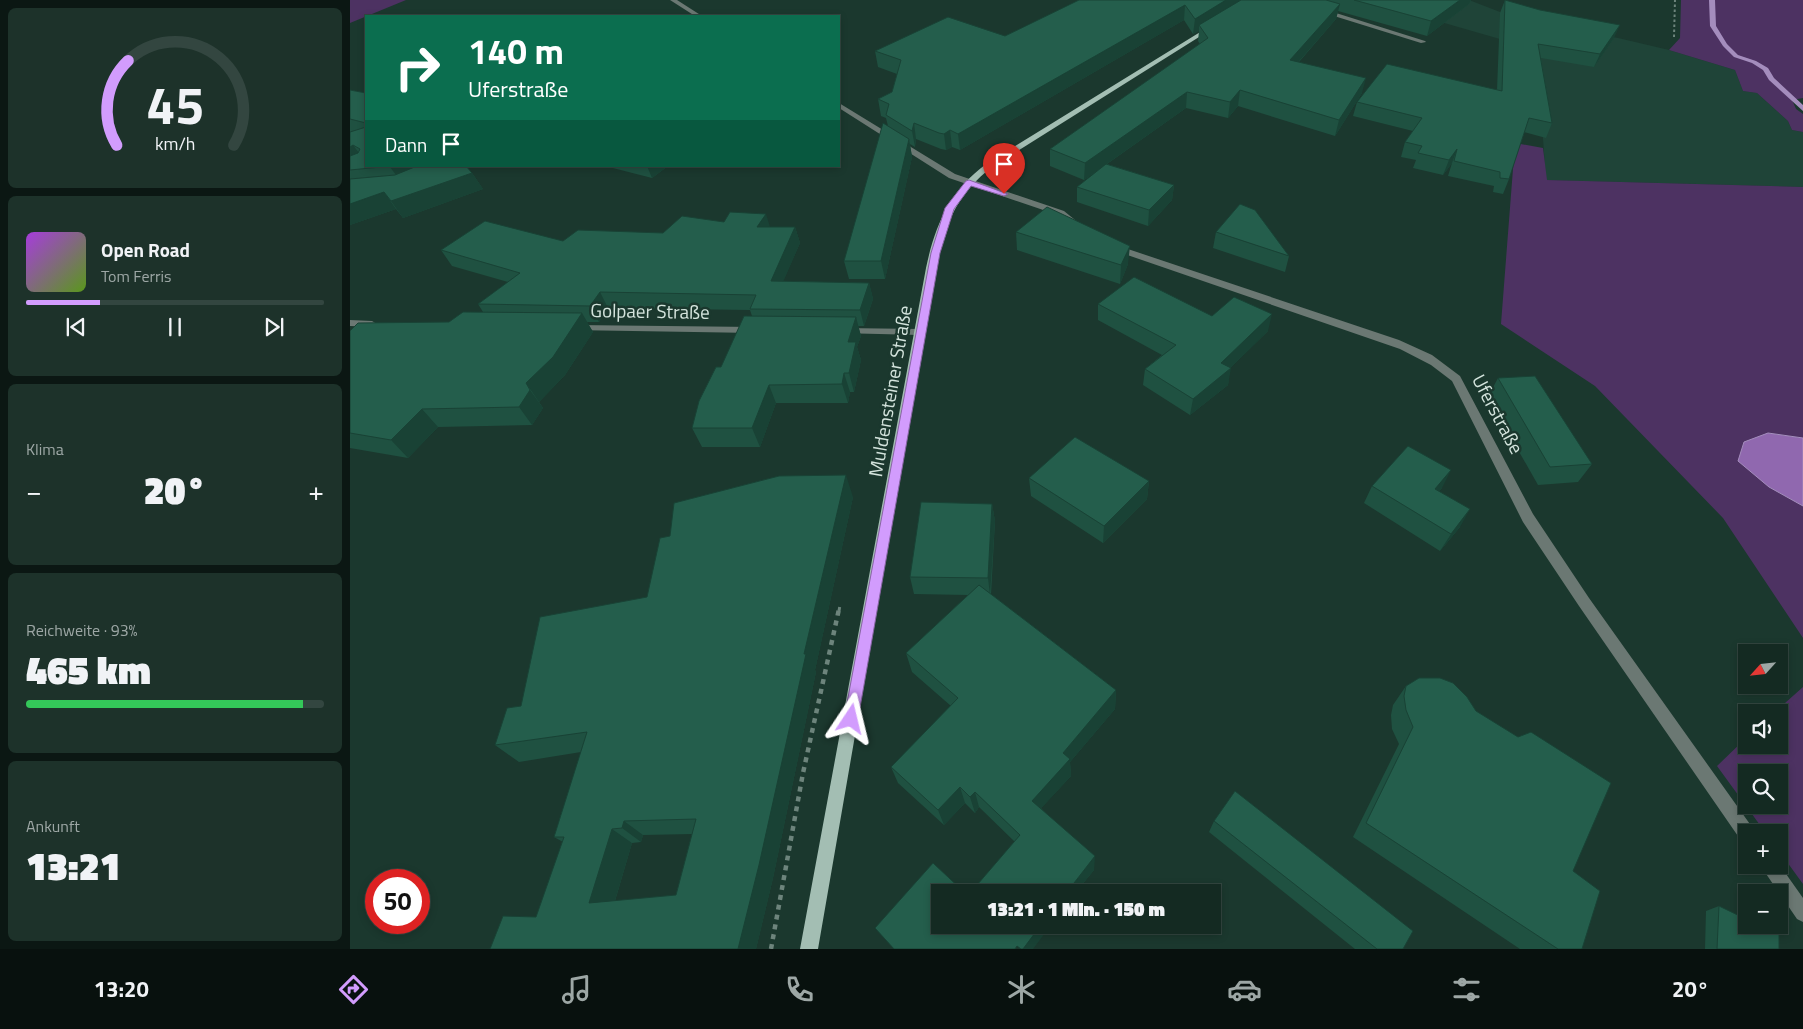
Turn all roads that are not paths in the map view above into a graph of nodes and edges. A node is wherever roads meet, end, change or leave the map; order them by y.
1 (673, 0) edge
2 (1311, 8) edge
3 (697, 15) edge
4 (1222, 20) edge
5 (1423, 42) dead end
6 (840, 106) edge
7 (969, 183) junction
8 (1080, 228) edge
9 (1101, 242) edge
10 (350, 323) edge
11 (379, 324) edge
12 (569, 328) edge
13 (765, 330) edge
14 (834, 331) edge
15 (920, 332) junction
16 (1740, 824) edge
17 (1775, 874) edge
18 (1803, 913) edge
19 (809, 949) edge

1 - 3 street
2 - 5 street
4 - 7 main road, Muldensteiner Straße
6 - 7 street
7 - 8 street
7 - 15 main road, Muldensteiner Straße
9 - 16 street, Uferstraße
10 - 11 street
12 - 13 street, Golpaer Straße
14 - 15 street
15 - 19 main road, Muldensteiner Straße
17 - 18 street

